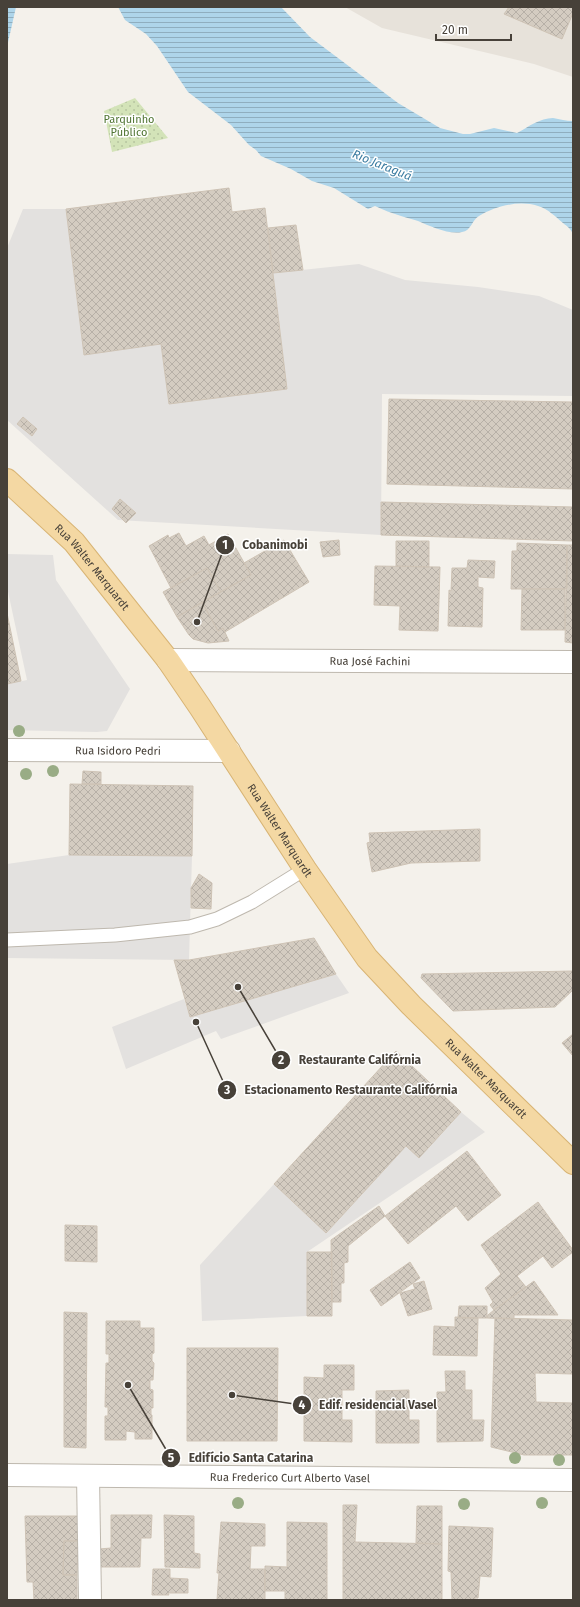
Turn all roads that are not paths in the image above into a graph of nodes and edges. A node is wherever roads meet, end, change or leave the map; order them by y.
1 (7, 480) edge
2 (168, 660) junction
3 (573, 662) edge
4 (7, 750) edge
5 (229, 751) junction
6 (305, 869) junction
7 (7, 940) edge
8 (573, 1163) edge
9 (7, 1475) edge
10 (88, 1476) junction
11 (573, 1480) edge
12 (90, 1600) edge

1 - 2 main road, Rua Walter Marquardt
2 - 3 street, Rua José Fachini
2 - 5 main road, Rua Walter Marquardt
4 - 5 street, Rua Isidoro Pedri
5 - 6 main road, Rua Walter Marquardt
6 - 7 lane
6 - 8 main road, Rua Walter Marquardt
9 - 10 street, Rua Frederico Curt Alberto Vasel
10 - 11 street, Rua Frederico Curt Alberto Vasel
10 - 12 street

